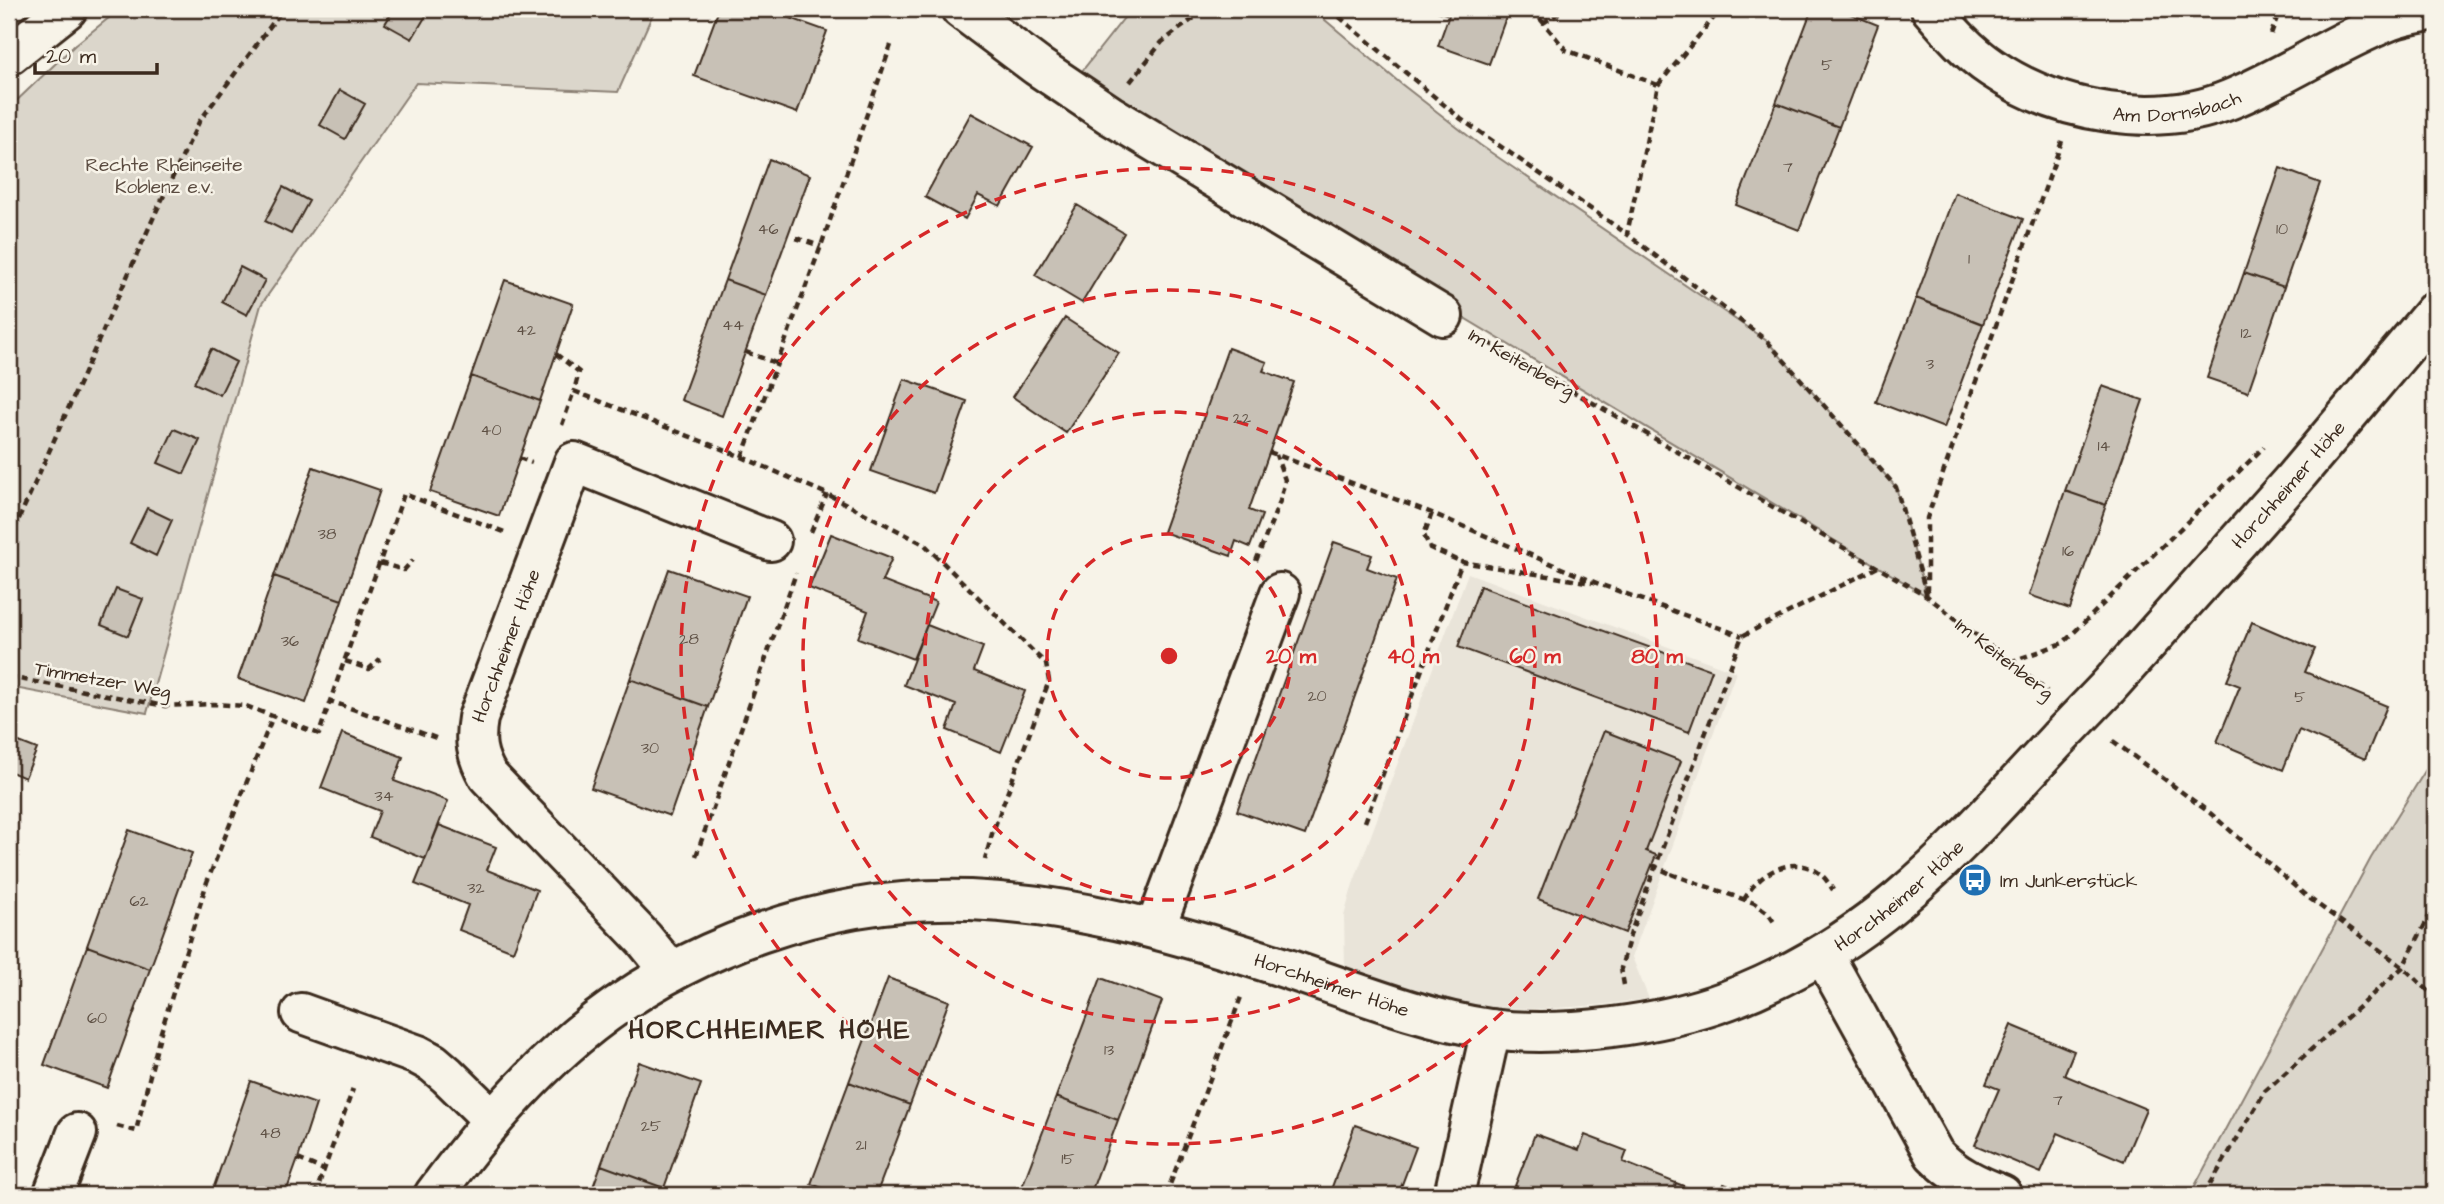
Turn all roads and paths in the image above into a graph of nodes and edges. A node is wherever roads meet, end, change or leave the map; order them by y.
1 (67, 9) edge
2 (283, 9) edge
3 (961, 9) edge
4 (1206, 9) edge
5 (1330, 9) edge
6 (1532, 9) edge
7 (1565, 9) edge
8 (1721, 9) edge
9 (1931, 9) edge
10 (2435, 10) edge
11 (1543, 23) junction
12 (891, 45) dead end
13 (9, 55) edge
14 (1658, 85) junction
15 (2076, 104) junction
16 (1110, 115) junction
17 (1628, 234) junction
18 (796, 238) dead end
19 (821, 246) junction
20 (2435, 261) edge
21 (2426, 271) dead end
22 (2435, 311) edge
23 (1443, 316) joint
24 (746, 352) dead end
25 (555, 354) dead end
26 (778, 364) junction
27 (574, 391) junction
28 (560, 429) dead end
29 (2273, 439) dead end
30 (1269, 452) dead end
31 (1276, 455) junction
32 (742, 457) junction
33 (827, 494) junction
34 (1432, 513) junction
35 (507, 533) dead end
36 (9, 541) edge
37 (790, 541) joint
38 (413, 560) dead end
39 (1462, 562) junction
40 (380, 563) junction
41 (799, 566) dead end
42 (1878, 567) junction
43 (1599, 584) junction
44 (1280, 593) joint
45 (1927, 597) junction
46 (1742, 636) junction
47 (380, 659) dead end
48 (345, 660) junction
49 (2010, 662) junction
50 (9, 677) edge
51 (2051, 694) dead end
52 (330, 701) junction
53 (273, 716) junction
54 (2102, 733) dead end
55 (475, 752) junction
56 (1365, 822) dead end
57 (696, 856) dead end
58 (985, 861) dead end
59 (1652, 865) dead end
60 (1833, 890) dead end
61 (1744, 900) junction
62 (2435, 905) edge
63 (1776, 925) dead end
64 (1155, 929) junction
65 (1823, 954) junction
66 (1256, 958) junction
67 (2403, 967) junction
68 (671, 972) junction
69 (1624, 985) dead end
70 (2435, 997) edge
71 (301, 1013) dead end
72 (1491, 1029) junction
73 (354, 1088) dead end
74 (11, 1099) dead end
75 (9, 1106) edge
76 (493, 1120) junction
77 (76, 1133) joint
78 (298, 1159) dead end
79 (324, 1170) junction
80 (53, 1195) edge
81 (315, 1195) edge
82 (434, 1195) edge
83 (1166, 1195) edge
84 (1454, 1195) edge
85 (2002, 1195) edge
86 (2204, 1195) edge

1 - 13 main road
2 - 36 path
3 - 16 main road
4 - 16 path
5 - 17 path
6 - 11 path
7 - 11 path
8 - 14 path
9 - 15 main road, Am Dornsbach
10 - 15 main road, Am Dornsbach
11 - 14 path
12 - 19 path
14 - 17 path
15 - 45 path
16 - 23 main road
17 - 45 path
18 - 19 path
19 - 26 path
20 - 21 path
22 - 65 main road, Horchheimer Höhe, bridge
23 - 42 path, Im Keitenberg
24 - 26 path
25 - 27 path
26 - 32 path
27 - 28 path
27 - 32 path
29 - 49 path
30 - 31 path
31 - 34 path
31 - 44 path
32 - 33 path
33 - 37 path
33 - 58 path
34 - 39 path
34 - 43 path
35 - 40 path
37 - 55 main road, Horchheimer Höhe
38 - 40 path
39 - 43 path
39 - 56 path
40 - 48 path
41 - 57 path
42 - 45 path, Im Keitenberg
42 - 46 path
43 - 46 path
44 - 64 main road
45 - 49 path, Im Keitenberg
46 - 69 path
47 - 48 path
48 - 52 path
49 - 51 path, Im Keitenberg
50 - 53 path, Timmetzer Weg
52 - 53 path, Timmetzer Weg
52 - 55 path
53 - 77 path
54 - 67 path
55 - 68 main road
59 - 61 path, bridge
60 - 61 path
61 - 63 path
62 - 67 path
64 - 66 main road, Horchheimer Höhe
64 - 68 main road, Horchheimer Höhe
65 - 72 main road, Horchheimer Höhe
65 - 85 main road
66 - 72 main road, Horchheimer Höhe
66 - 83 path
67 - 70 path
67 - 86 path
68 - 76 main road, Horchheimer Höhe
71 - 76 main road
72 - 84 main road
73 - 79 path
74 - 75 path
76 - 82 main road, Horchheimer Höhe
77 - 80 main road
78 - 79 path
79 - 81 path

